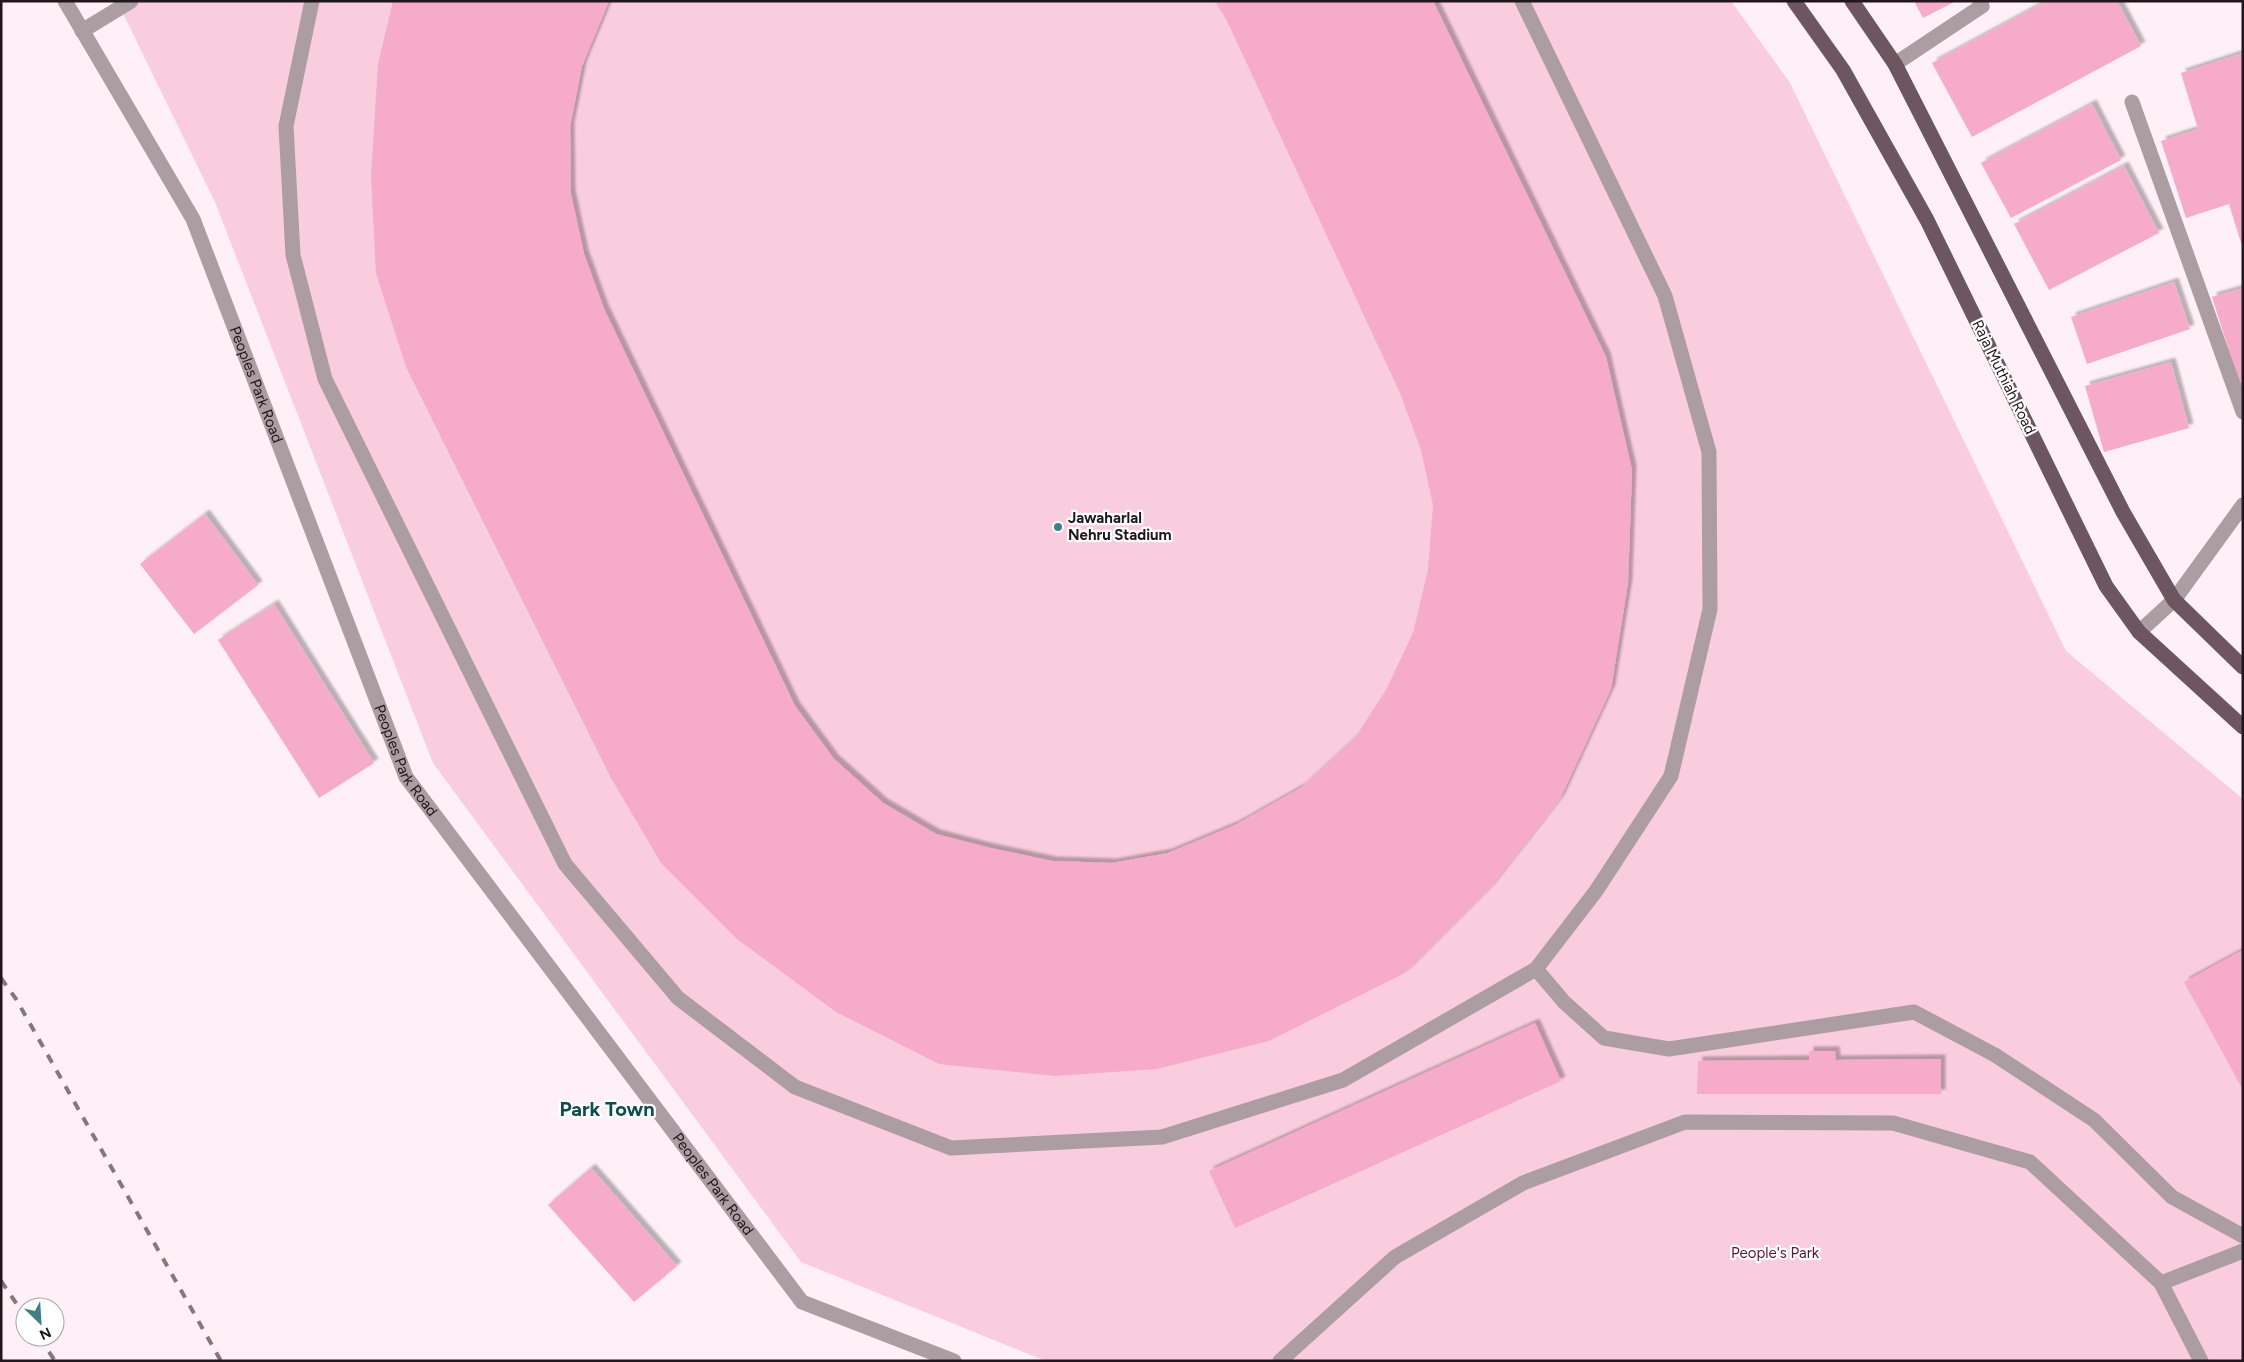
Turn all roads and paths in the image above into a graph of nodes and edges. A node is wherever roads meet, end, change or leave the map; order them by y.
1 (65, 1) edge
2 (131, 1) edge
3 (312, 1) edge
4 (1522, 1) edge
5 (1794, 1) edge
6 (1852, 1) edge
7 (1980, 1) edge
8 (82, 32) junction
9 (1895, 64) junction
10 (2132, 102) dead end
11 (2243, 412) edge
12 (2243, 505) edge
13 (2174, 600) junction
14 (2139, 632) junction
15 (2243, 667) edge
16 (2243, 727) edge
17 (1536, 969) junction
18 (2243, 1236) edge
19 (2243, 1250) edge
20 (2161, 1283) junction
21 (954, 1361) edge
22 (1280, 1361) edge
23 (2201, 1361) edge

1 - 8 street, Peoples Park Road
2 - 8 street
3 - 17 street
4 - 17 street
5 - 14 main road, Raja Muthiah Road
6 - 9 main road
7 - 9 street
8 - 21 street, Peoples Park Road
9 - 13 main road
10 - 11 street
12 - 13 street
13 - 14 street
13 - 15 main road
14 - 16 main road, Raja Muthiah Road
17 - 18 street
19 - 20 street
20 - 22 street
20 - 23 street

